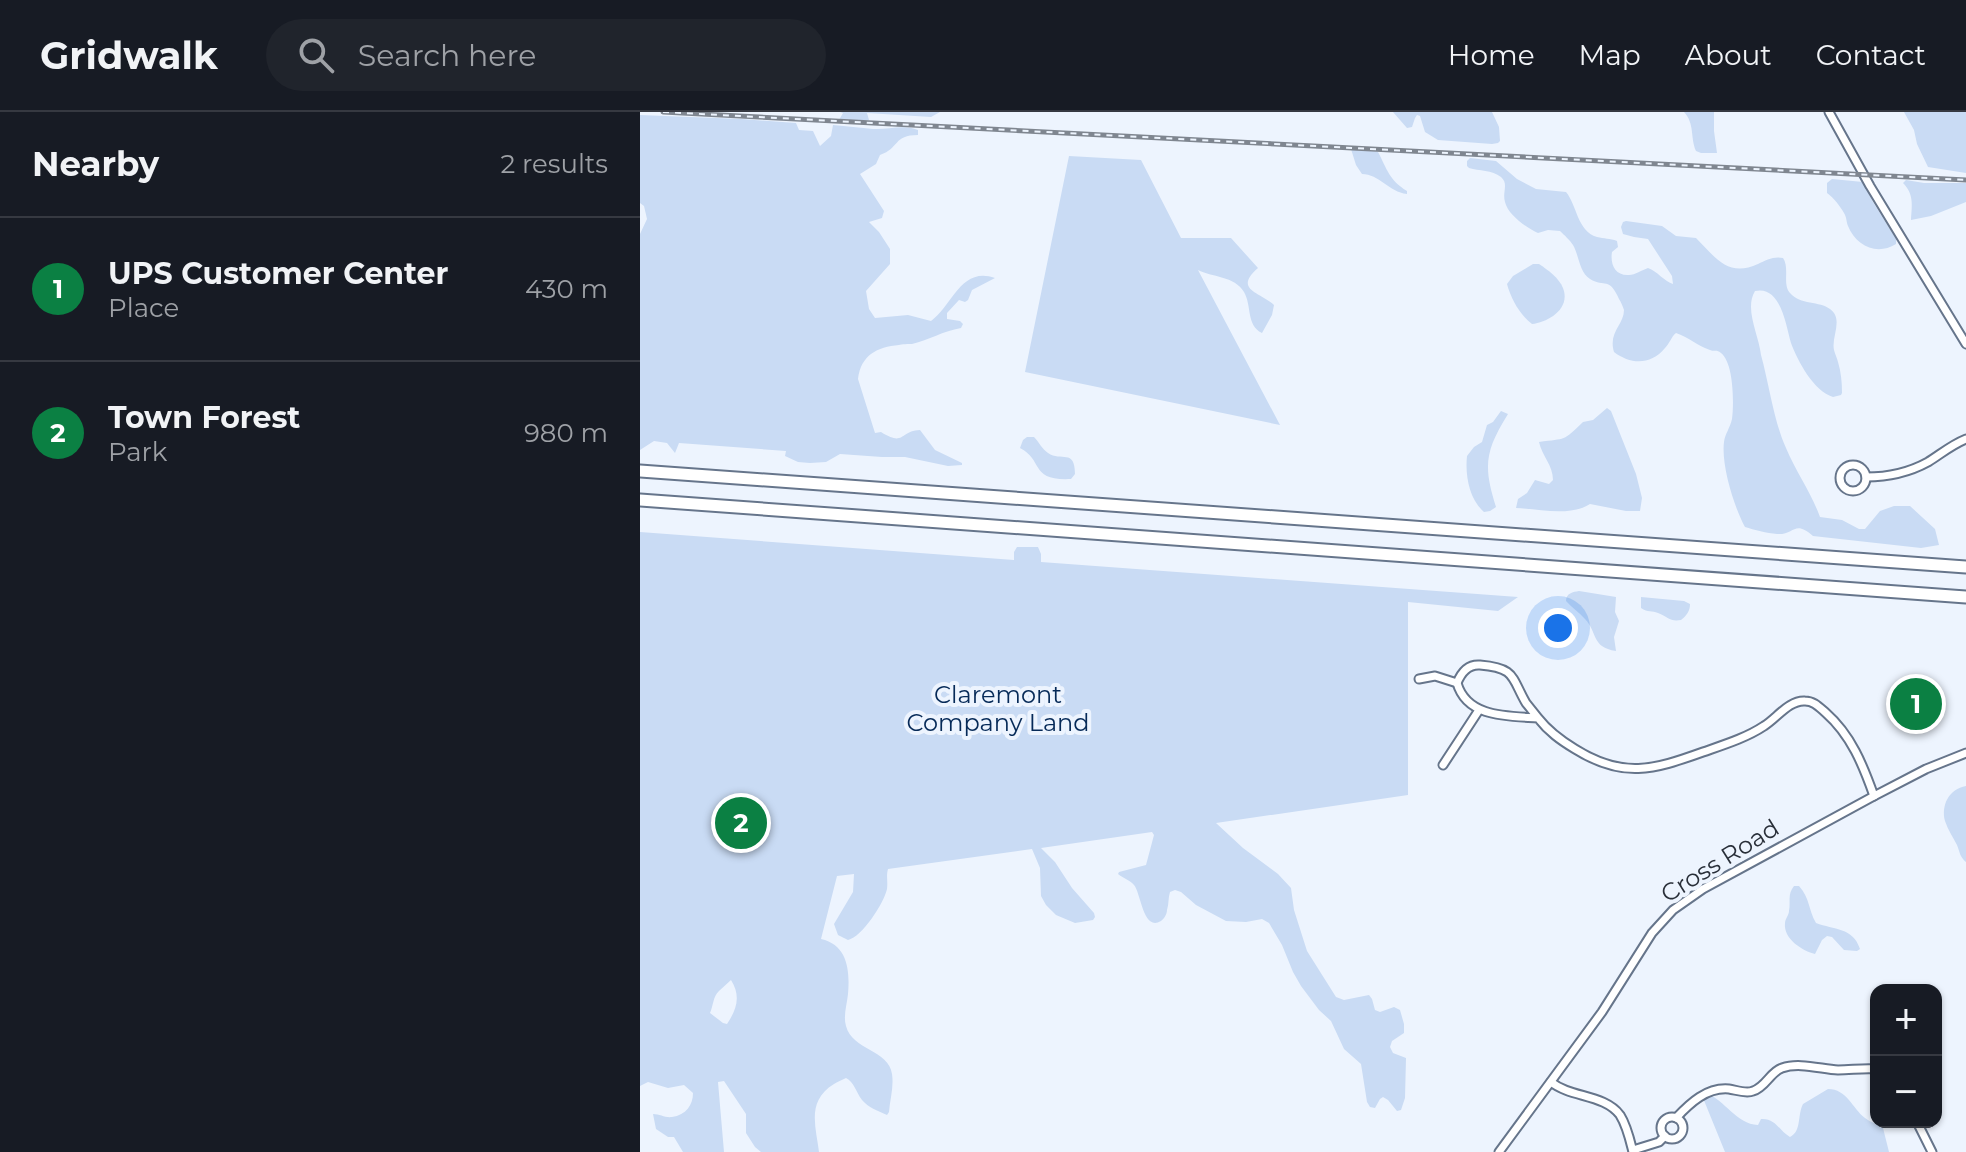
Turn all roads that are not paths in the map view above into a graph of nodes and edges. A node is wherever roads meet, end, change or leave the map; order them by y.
1 (1829, 112) edge
2 (1966, 344) edge
3 (1966, 439) edge
4 (640, 471) edge
5 (1866, 477) dead end
6 (640, 500) edge
7 (1966, 567) edge
8 (1966, 597) edge
9 (1419, 679) dead end
10 (1457, 683) junction
11 (1479, 710) junction
12 (1538, 718) junction
13 (1966, 753) edge
14 (1443, 765) dead end
15 (1874, 796) junction
16 (1870, 1069) edge
17 (1551, 1082) junction
18 (1676, 1118) junction
19 (1920, 1128) edge
20 (1665, 1136) junction
21 (1633, 1151) edge
22 (1499, 1152) edge
23 (1932, 1152) edge

1 - 2 street
3 - 5 street
4 - 7 highway
6 - 8 highway
9 - 10 street
10 - 11 street
10 - 12 street
11 - 12 street
11 - 14 street
12 - 15 street
13 - 15 street, Cross Road
15 - 17 street, Cross Road
16 - 18 street
17 - 21 street
17 - 22 street, Cross Road
18 - 20 street
18 - 20 street
19 - 23 street
20 - 21 street

